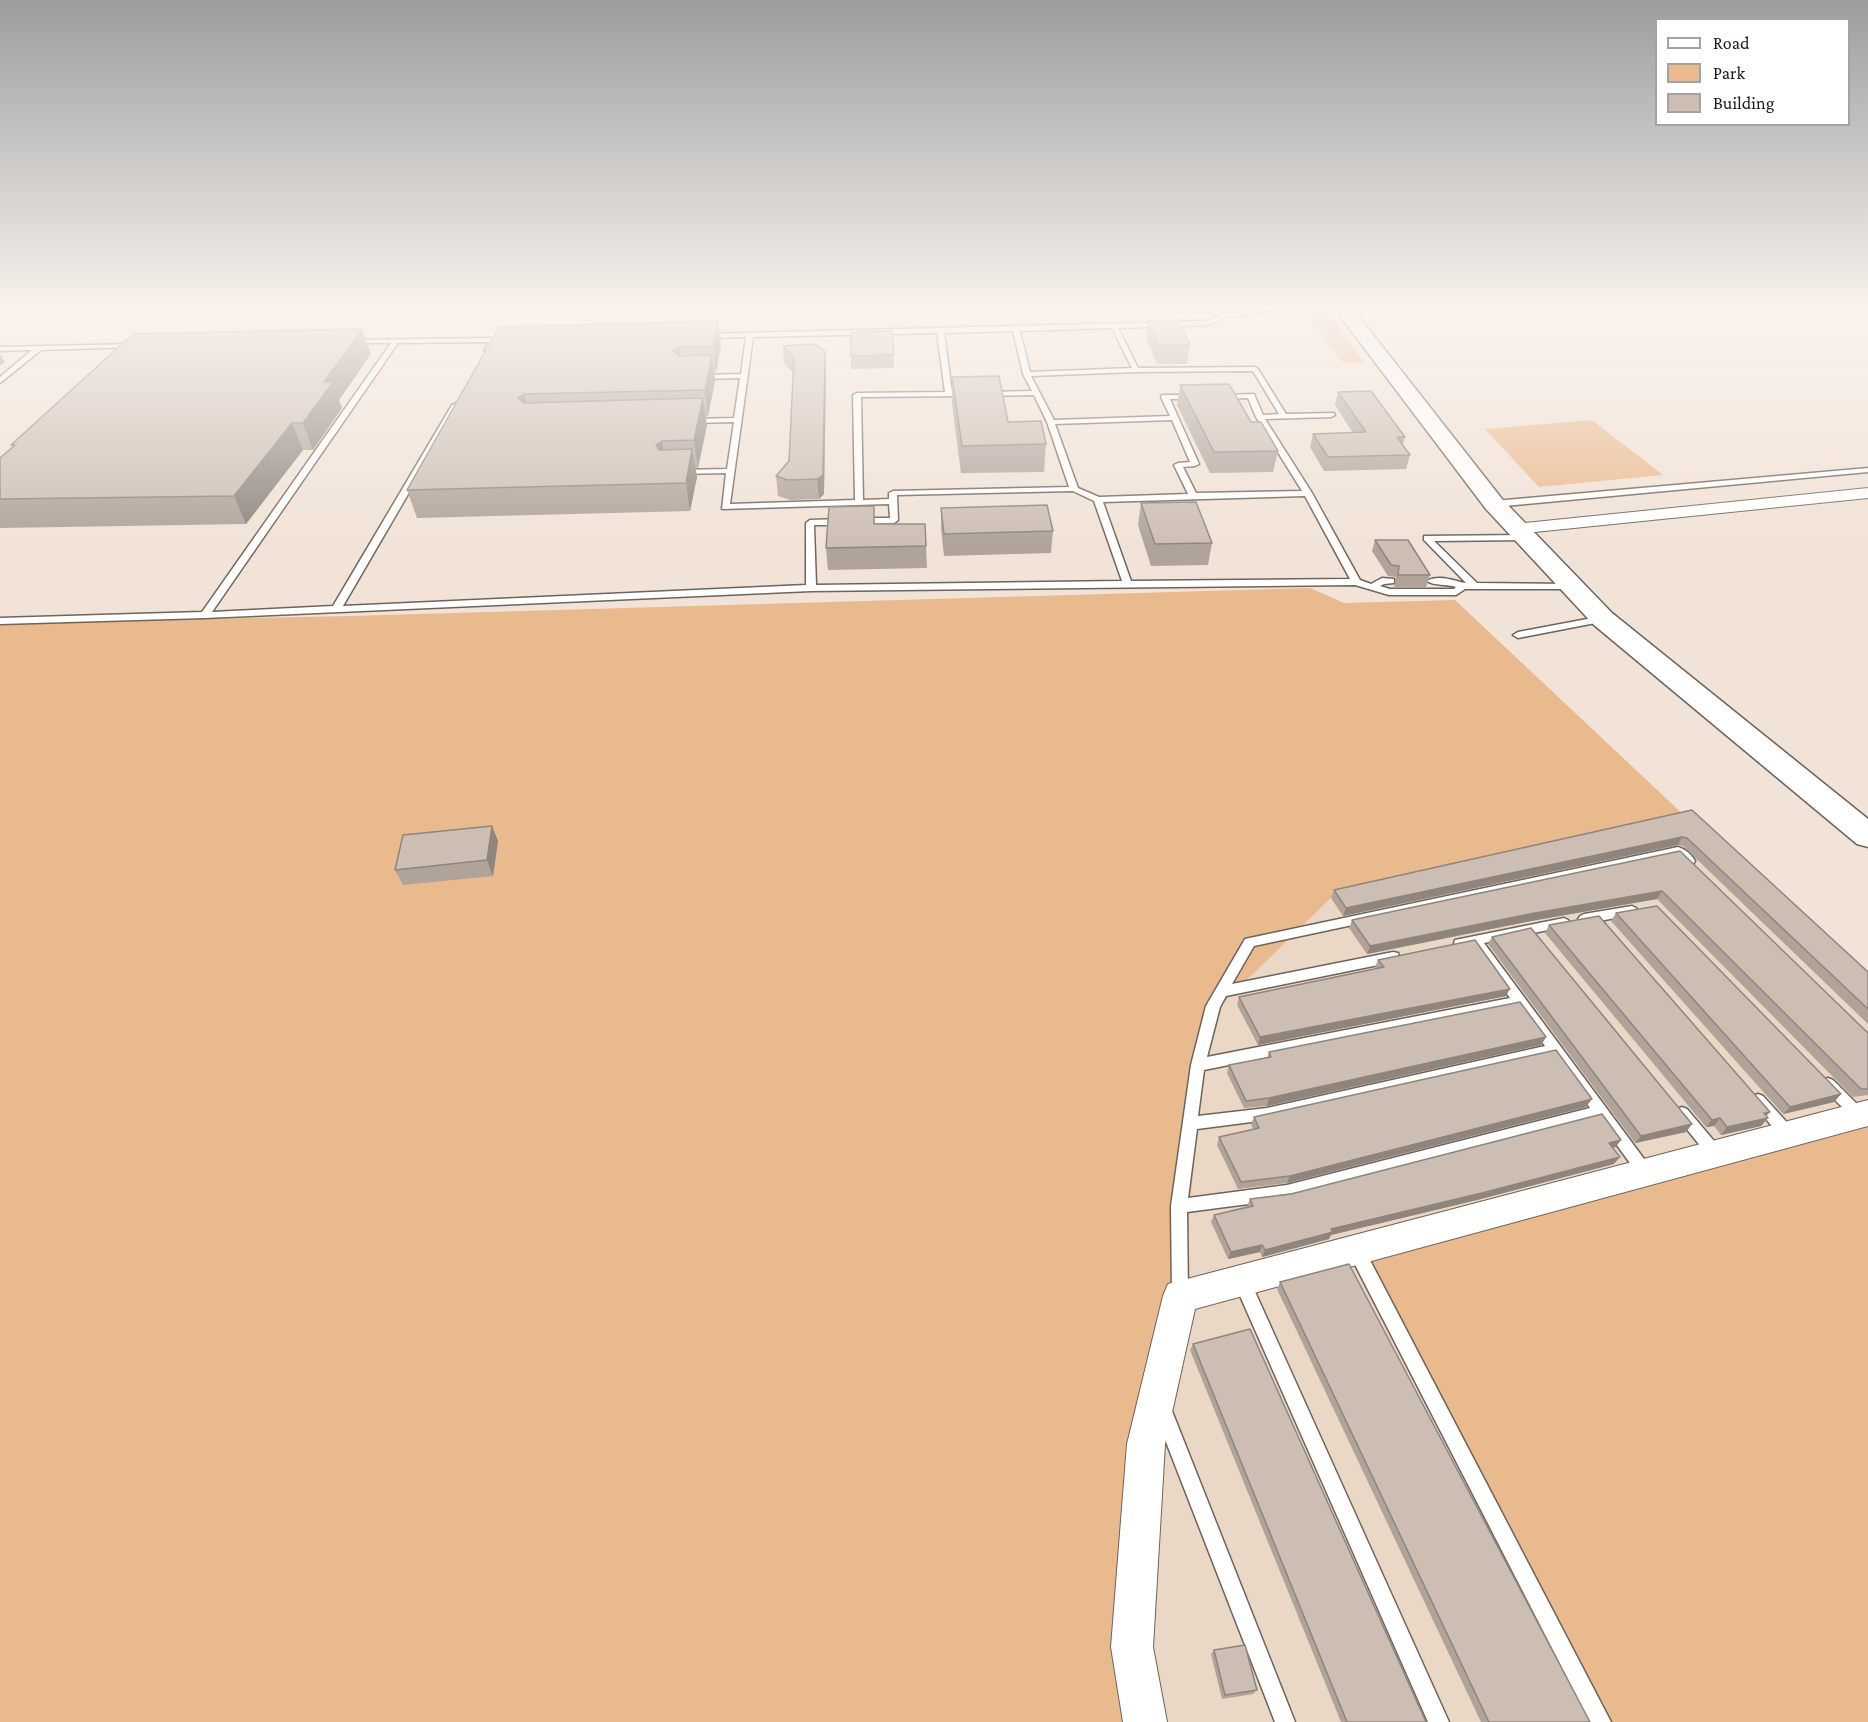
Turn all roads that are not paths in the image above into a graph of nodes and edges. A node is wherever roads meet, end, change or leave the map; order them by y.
1 (363, 388) edge
2 (742, 388) edge
3 (949, 388) edge
4 (1035, 388) edge
5 (1267, 388) edge
6 (1405, 388) edge
7 (463, 392) edge
8 (1037, 393) junction
9 (950, 394) junction
10 (971, 394) edge
11 (982, 394) edge
12 (1331, 415) dead end
13 (1284, 416) junction
14 (1260, 417) junction
15 (1173, 418) junction
16 (737, 420) junction
17 (680, 422) edge
18 (1051, 422) junction
19 (1868, 470) edge
20 (730, 471) junction
21 (667, 473) edge
22 (1074, 489) junction
23 (1308, 493) junction
24 (1868, 493) edge
25 (1193, 496) junction
26 (1098, 500) junction
27 (894, 501) junction
28 (859, 502) junction
29 (1494, 504) junction
30 (1520, 533) junction
31 (1391, 581) dead end
32 (1432, 581) edge
33 (1356, 582) junction
34 (1127, 584) junction
35 (1374, 586) junction
36 (1468, 586) junction
37 (1570, 587) junction
38 (811, 588) junction
39 (337, 608) junction
40 (205, 615) junction
41 (1603, 619) junction
42 (0, 621) edge
43 (1518, 634) dead end
44 (1868, 837) edge
45 (1694, 867) edge
46 (1645, 908) edge
47 (1475, 940) junction
48 (1452, 945) edge
49 (1406, 954) edge
50 (1220, 992) junction
51 (1520, 1001) junction
52 (1555, 1049) junction
53 (1198, 1065) junction
54 (1818, 1073) edge
55 (1750, 1090) edge
56 (1671, 1099) edge
57 (1601, 1112) junction
58 (1863, 1114) edge
59 (1191, 1123) junction
60 (1788, 1134) junction
61 (1715, 1153) junction
62 (1644, 1172) junction
63 (1179, 1206) junction
64 (1355, 1247) junction
65 (1240, 1279) junction
66 (1180, 1296) junction
67 (1157, 1396) junction
68 (1145, 1722) edge
69 (1285, 1722) edge
70 (1440, 1722) edge
71 (1601, 1722) edge

1 - 40 lane
2 - 16 lane
3 - 9 lane
4 - 8 lane
5 - 13 lane
6 - 29 main road
7 - 39 lane
8 - 11 lane
8 - 18 lane
9 - 10 lane
9 - 28 lane
12 - 13 lane
13 - 14 lane
14 - 15 lane
14 - 23 lane
15 - 18 lane
15 - 25 lane
16 - 17 lane
16 - 20 lane
18 - 22 lane
19 - 29 lane
20 - 21 lane
20 - 28 lane
22 - 26 lane
22 - 27 lane
23 - 25 lane
23 - 33 lane
24 - 30 street
25 - 26 lane
26 - 34 lane
27 - 28 lane
27 - 38 lane
29 - 30 main road
30 - 36 lane
30 - 37 main road
31 - 35 lane
32 - 36 lane
33 - 34 lane
33 - 35 lane
34 - 38 lane
35 - 36 lane
36 - 37 lane
37 - 41 main road
38 - 39 lane
39 - 40 lane
40 - 42 lane
41 - 43 lane
41 - 44 main road
45 - 50 lane
46 - 47 lane
47 - 48 lane
47 - 51 lane
49 - 50 lane
50 - 53 lane
51 - 52 lane
51 - 53 lane
52 - 57 lane
52 - 59 lane
53 - 59 lane
54 - 58 lane
55 - 60 lane
56 - 61 lane
57 - 62 lane
57 - 63 lane
58 - 60 street
59 - 63 lane
60 - 61 street
61 - 62 street
62 - 64 street
63 - 66 lane
64 - 65 street
64 - 71 lane
65 - 66 street
65 - 70 lane
66 - 67 street
67 - 68 street
67 - 69 lane

